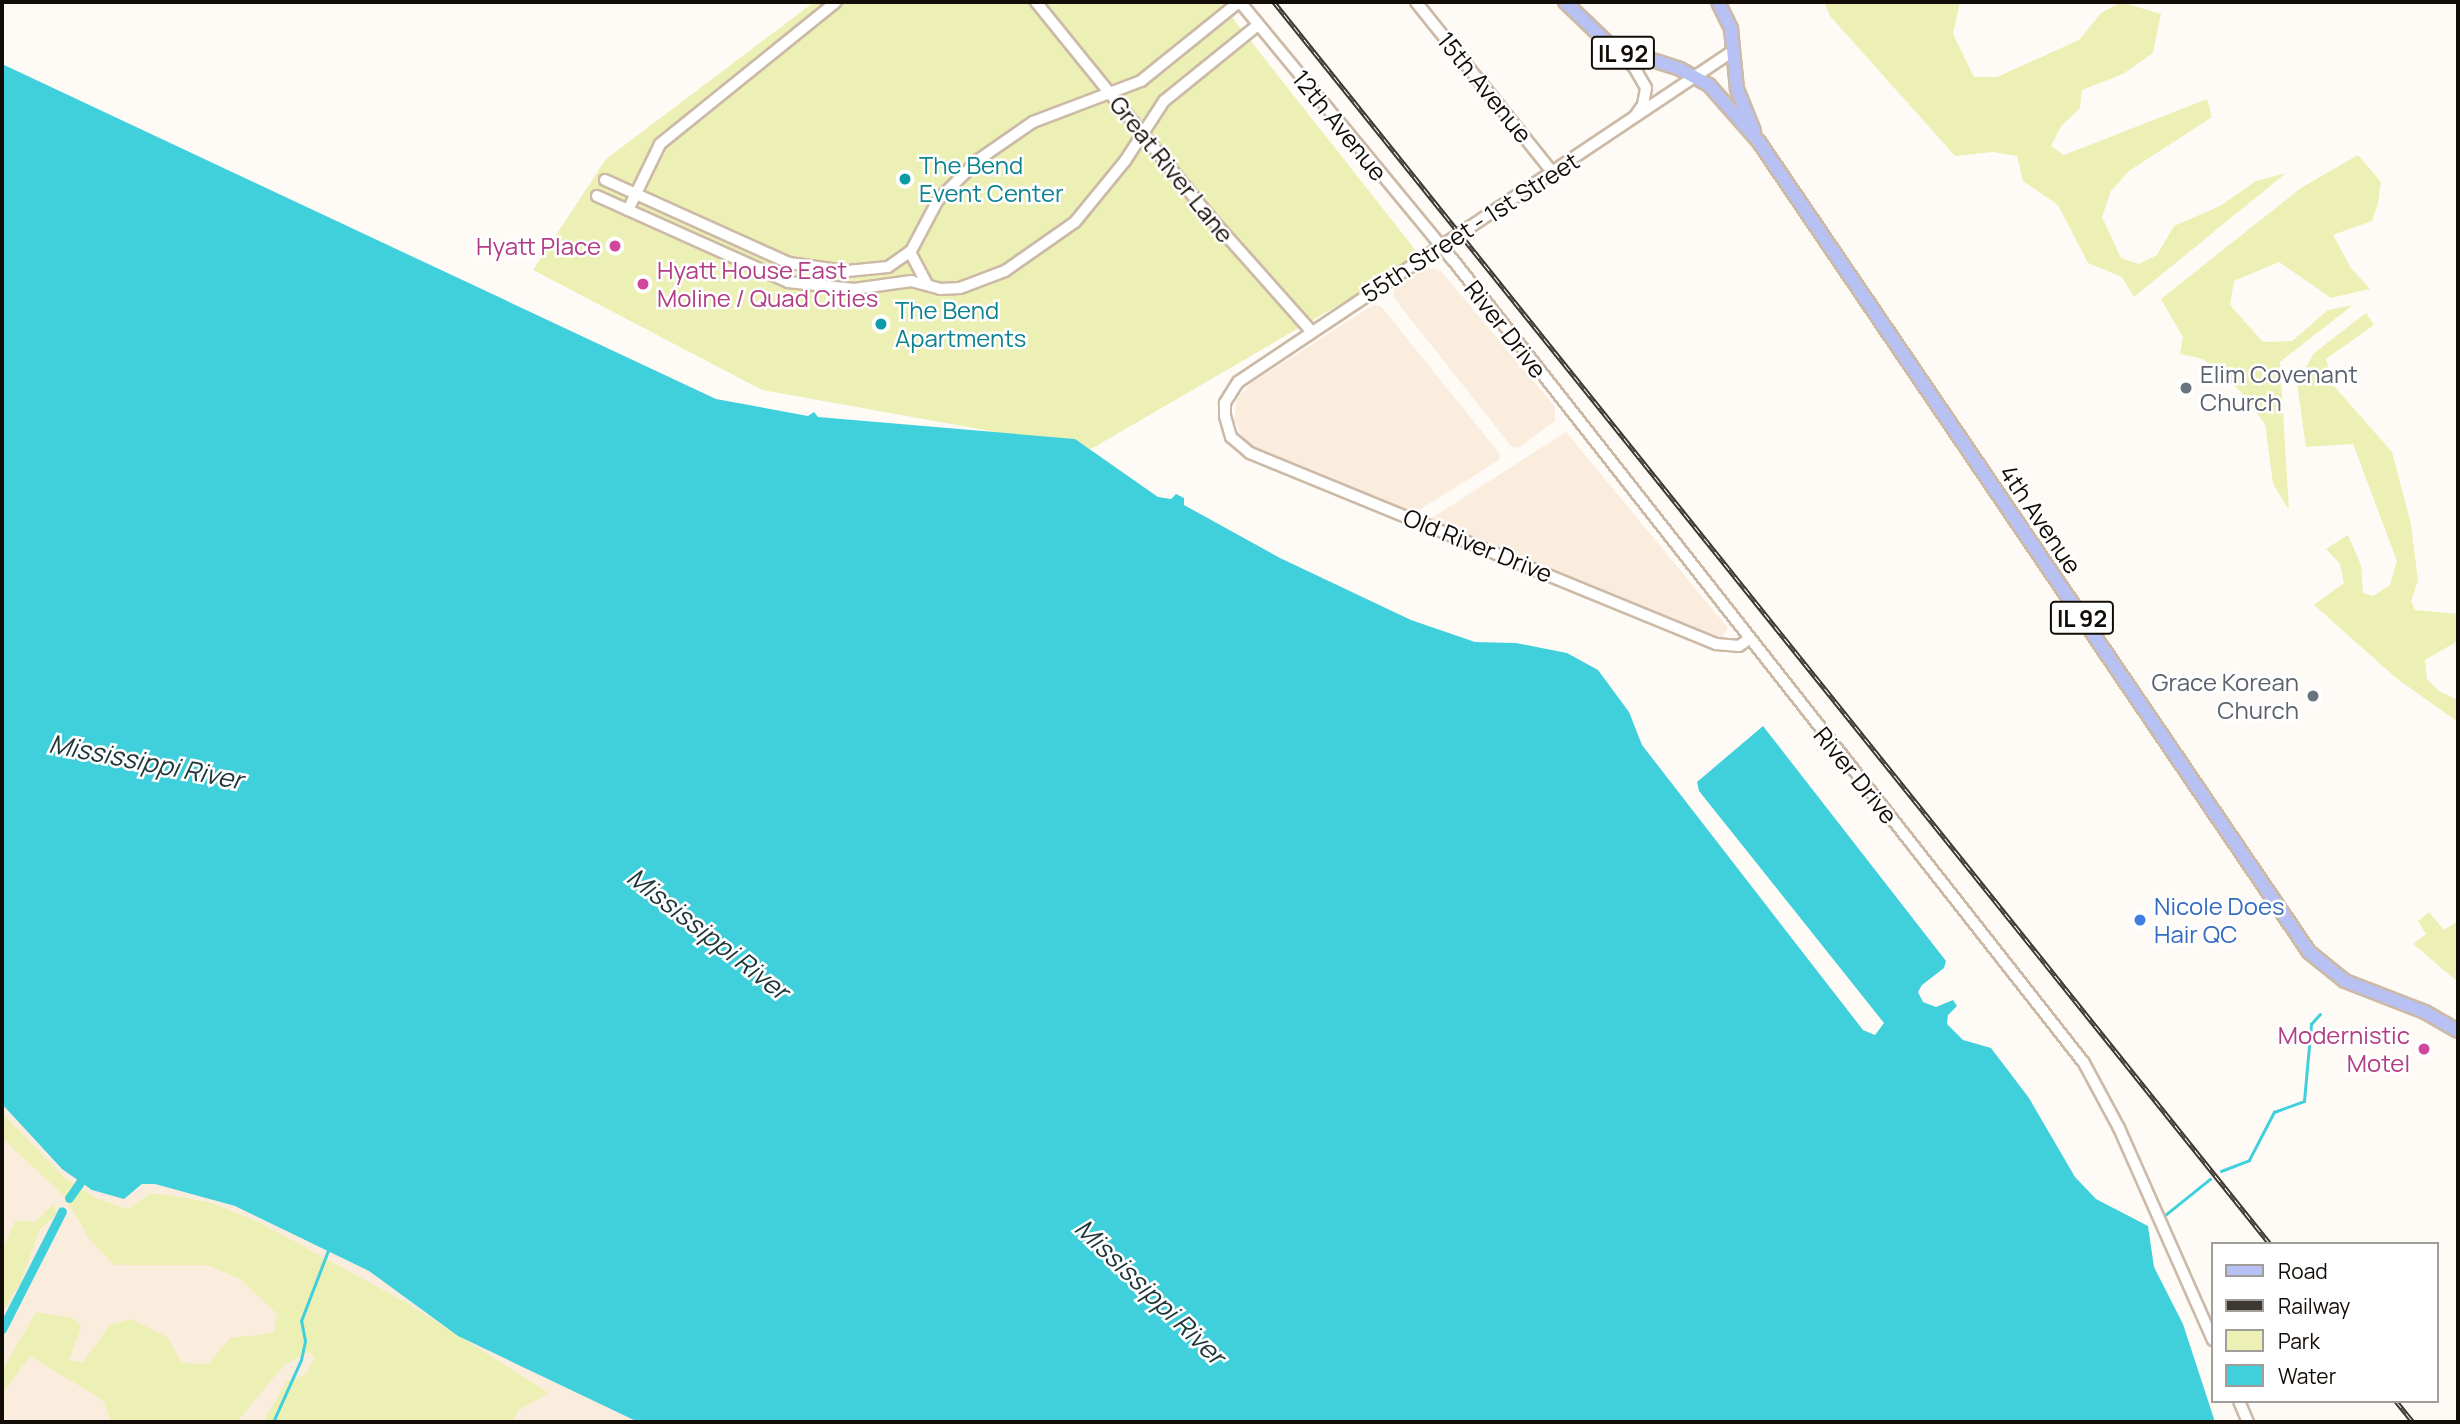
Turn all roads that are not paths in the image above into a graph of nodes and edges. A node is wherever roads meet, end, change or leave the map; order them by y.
1 (835, 2) edge
2 (1036, 2) edge
3 (1240, 2) edge
4 (1416, 2) edge
5 (1565, 2) edge
6 (1718, 2) edge
7 (1258, 25) junction
8 (1612, 47) junction
9 (1733, 51) junction
10 (1696, 77) junction
11 (1108, 92) junction
12 (1629, 123) junction
13 (1140, 132) junction
14 (1759, 142) junction
15 (1553, 173) junction
16 (605, 180) dead end
17 (636, 193) junction
18 (597, 196) dead end
19 (628, 209) junction
20 (1440, 247) junction
21 (910, 252) junction
22 (927, 284) junction
23 (1312, 331) junction
24 (1224, 416) joint
25 (1749, 639) junction
26 (2458, 1031) edge
27 (2212, 1338) edge
28 (2240, 1403) edge
29 (2248, 1422) edge

1 - 17 street
2 - 11 street, Great River Lane
3 - 7 street, 12th Avenue
3 - 11 street
4 - 15 street, 15th Avenue
5 - 8 main road, IL 92
6 - 9 main road, IL 92
7 - 13 street
7 - 20 street, 12th Avenue
8 - 10 main road, IL 92
8 - 12 street
9 - 10 street, 55th Street - 1st Street
9 - 14 main road, 4th Avenue / IL 92
10 - 12 street, 55th Street - 1st Street
10 - 14 main road, 4th Avenue / IL 92
11 - 13 street, Great River Lane
11 - 21 street
12 - 15 street, 55th Street - 1st Street
13 - 22 street
13 - 23 street, Great River Lane
14 - 26 main road, 4th Avenue / IL 92
15 - 20 street, 55th Street - 1st Street
16 - 17 street
17 - 19 street
17 - 21 street
18 - 19 street
19 - 22 street
20 - 23 street, 55th Street - 1st Street
20 - 25 street, River Drive
21 - 22 street
23 - 24 street, 55th Street - 1st Street
24 - 25 street, Old River Drive
25 - 27 street, River Drive
28 - 29 street

